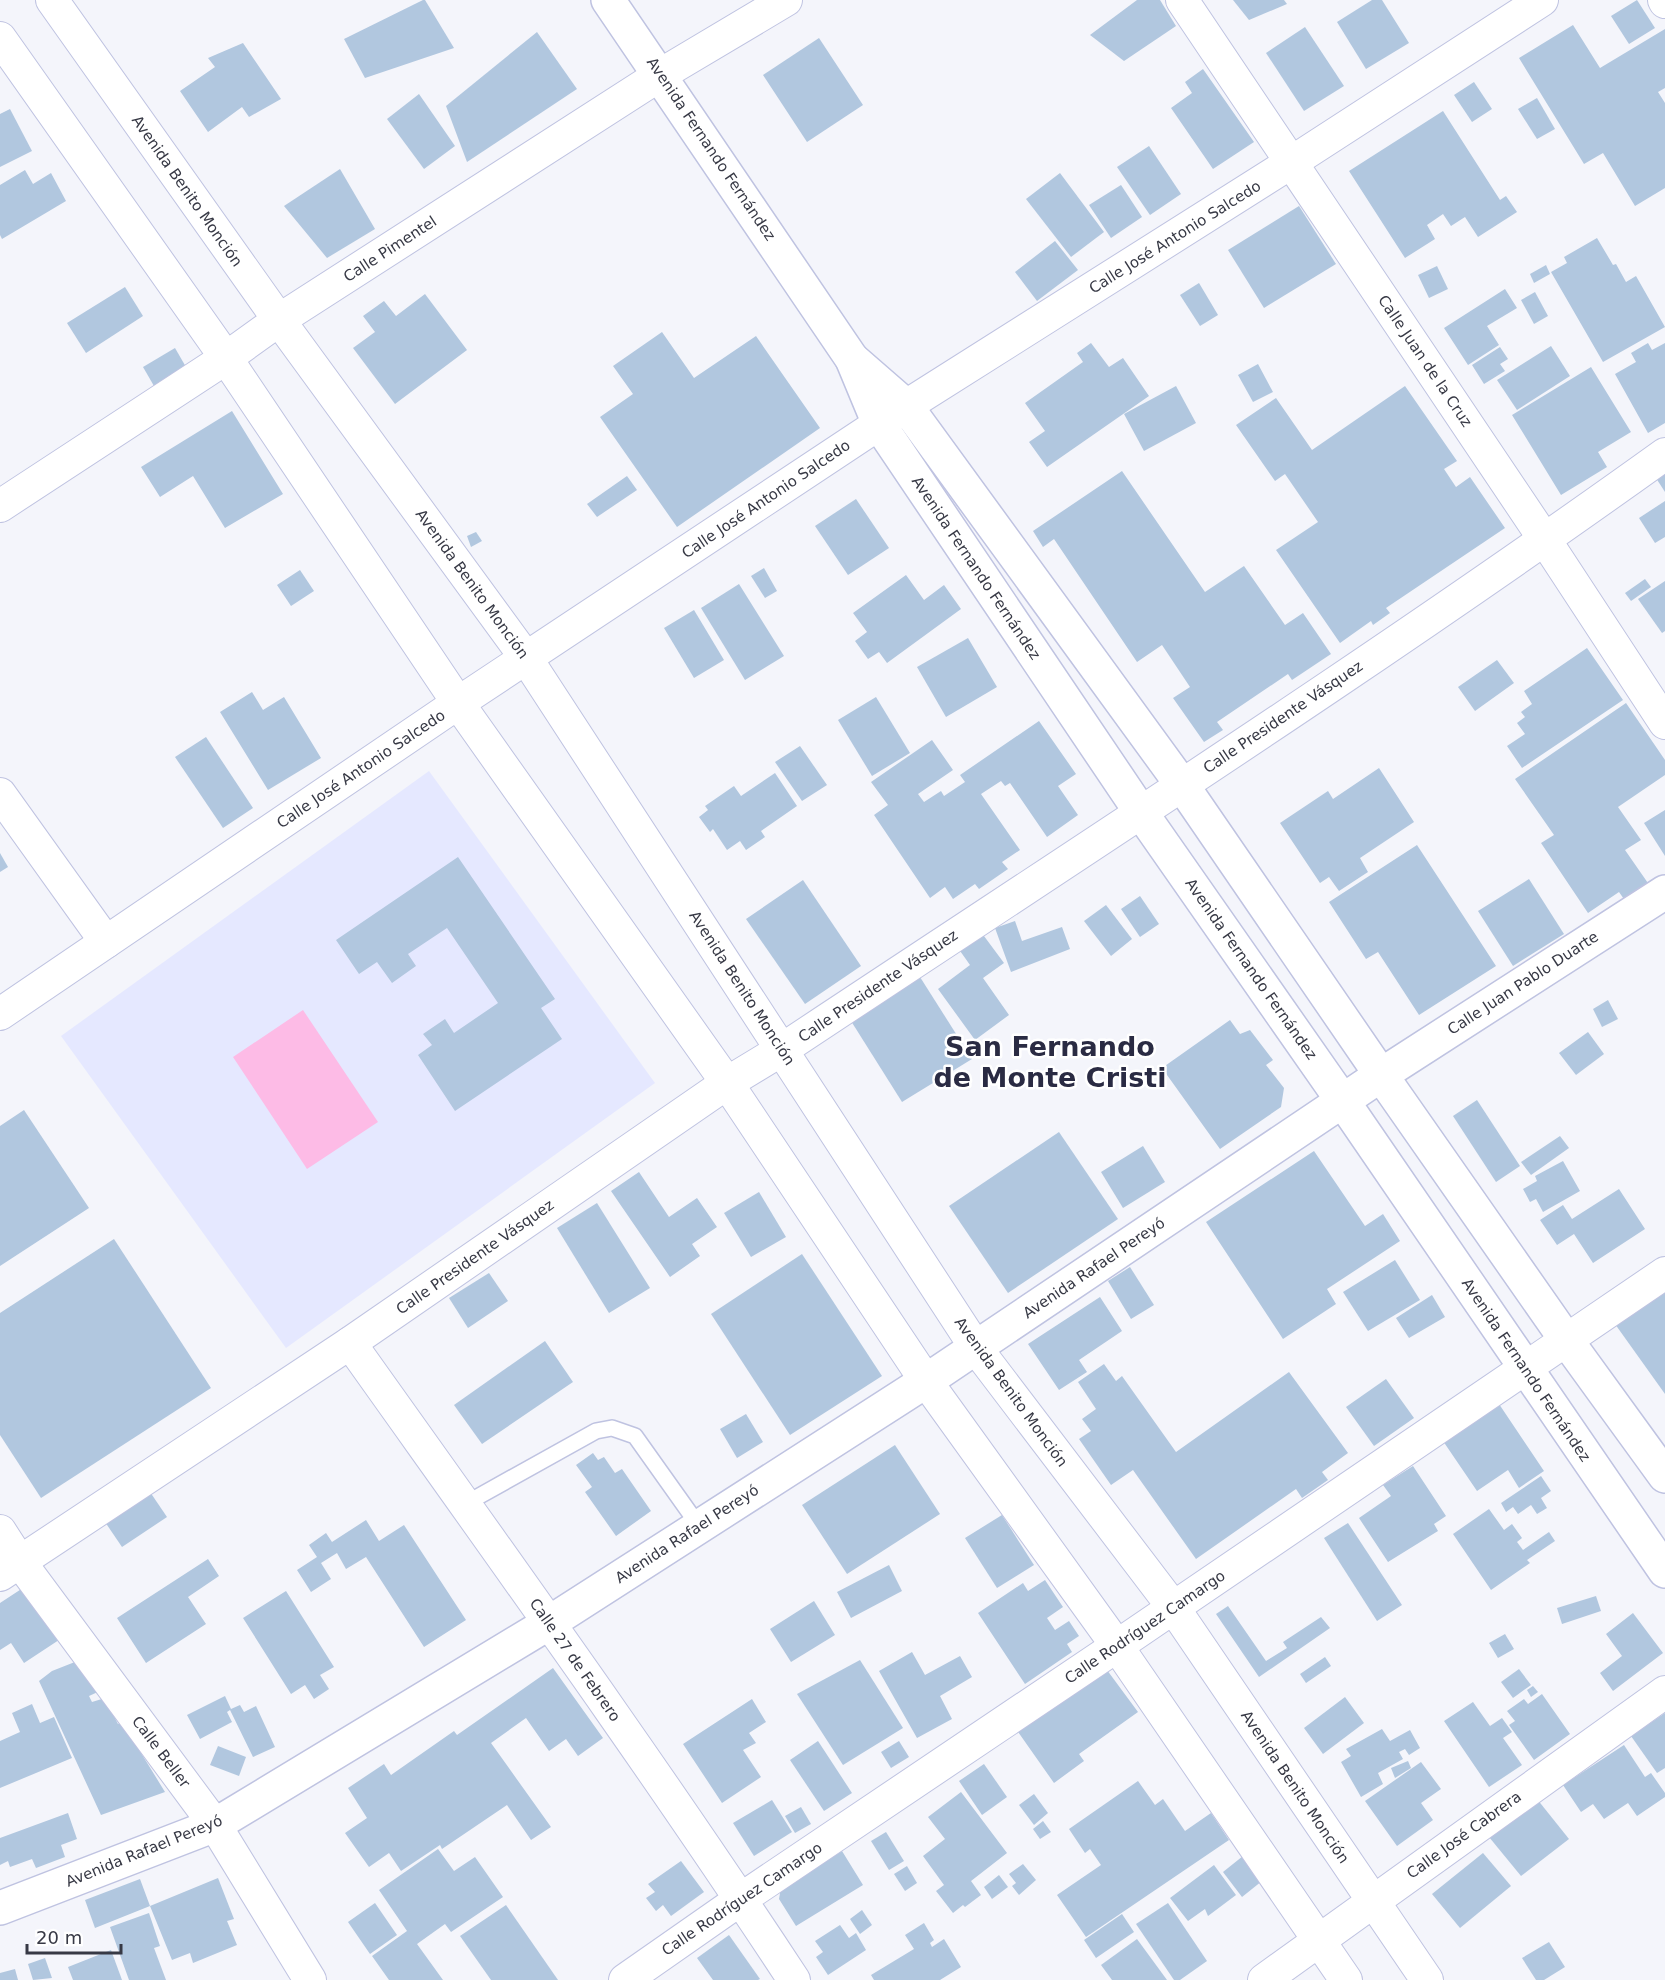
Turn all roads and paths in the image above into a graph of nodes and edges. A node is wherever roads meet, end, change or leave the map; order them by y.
1 (52, 0) edge
2 (608, 0) edge
3 (786, 0) edge
4 (1182, 0) edge
5 (1542, 0) edge
6 (0, 38) edge
7 (660, 75) junction
8 (1292, 162) junction
9 (279, 320) junction
10 (226, 358) junction
11 (852, 359) junction
12 (906, 405) junction
13 (879, 424) junction
14 (1665, 454) edge
15 (0, 506) edge
16 (1545, 540) junction
17 (526, 658) junction
18 (458, 703) junction
19 (1665, 723) edge
20 (1182, 785) junction
21 (0, 794) edge
22 (1140, 811) junction
23 (1665, 892) edge
24 (106, 942) junction
25 (0, 1014) edge
26 (783, 1049) junction
27 (1381, 1075) junction
28 (728, 1083) junction
29 (1342, 1100) junction
30 (1665, 1273) edge
31 (1567, 1341) junction
32 (350, 1343) junction
33 (975, 1348) junction
34 (1526, 1369) junction
35 (926, 1381) junction
36 (1665, 1476) edge
37 (465, 1504) junction
38 (699, 1526) junction
39 (0, 1531) edge
40 (10, 1568) edge
41 (1665, 1571) edge
42 (1173, 1607) junction
43 (549, 1623) junction
44 (1117, 1646) junction
45 (1665, 1692) edge
46 (215, 1825) junction
47 (741, 1899) junction
48 (1373, 1900) junction
49 (0, 1908) edge
50 (1320, 1941) junction
51 (310, 1980) edge
52 (625, 1980) edge
53 (794, 1980) edge
54 (1264, 1980) edge
55 (1346, 1980) edge
56 (1427, 1980) edge

1 - 9 street, Avenida Benito Monción
2 - 7 main road, Avenida Fernando Fernández
3 - 7 street, Calle Pimentel
4 - 8 street, Calle Juan de la Cruz
5 - 8 street, Calle José Antonio Salcedo
6 - 10 street
7 - 9 street, Calle Pimentel
7 - 11 main road, Avenida Fernando Fernández
8 - 12 street, Calle José Antonio Salcedo
8 - 16 street, Calle Juan de la Cruz
9 - 10 street, Calle Pimentel
9 - 17 street, Avenida Benito Monción
10 - 15 street, Calle Pimentel
10 - 18 street
11 - 12 main road, Avenida Fernando Fernández
11 - 13 main road, Avenida Fernando Fernández
12 - 13 street, Calle José Antonio Salcedo
12 - 20 main road, Avenida Fernando Fernández
13 - 17 street, Calle José Antonio Salcedo
13 - 22 main road, Avenida Fernando Fernández
14 - 16 street, Calle Presidente Vásquez
16 - 19 street, Calle Juan de la Cruz
16 - 20 street, Calle Presidente Vásquez
17 - 18 street, Calle José Antonio Salcedo
17 - 26 street, Avenida Benito Monción
18 - 24 street, Calle José Antonio Salcedo
18 - 28 street
20 - 22 street, Calle Presidente Vásquez
20 - 27 main road, Avenida Fernando Fernández
21 - 24 street
22 - 26 street, Calle Presidente Vásquez
22 - 29 main road, Avenida Fernando Fernández
23 - 27 main road, Calle Juan Pablo Duarte
24 - 25 street, Calle José Antonio Salcedo
26 - 28 street, Calle Presidente Vásquez
26 - 33 street, Avenida Benito Monción
27 - 29 main road, Calle Juan Pablo Duarte
27 - 31 main road, Avenida Fernando Fernández
28 - 32 street, Calle Presidente Vásquez
28 - 35 street
29 - 33 main road, Avenida Rafael Pereyó
29 - 34 main road, Avenida Fernando Fernández
30 - 31 street, Calle Rodríguez Camargo
31 - 34 street, Calle Rodríguez Camargo
31 - 36 main road, Avenida Fernando Fernández
32 - 37 street, Calle 27 de Febrero
32 - 40 street, Calle Presidente Vásquez
33 - 35 main road, Avenida Rafael Pereyó
33 - 42 street, Avenida Benito Monción
34 - 41 main road, Avenida Fernando Fernández
34 - 42 street, Calle Rodríguez Camargo
35 - 38 main road, Avenida Rafael Pereyó
35 - 44 street
37 - 38 lane
37 - 43 street, Calle 27 de Febrero
38 - 43 main road, Avenida Rafael Pereyó
39 - 40 street, Calle Beller
40 - 46 street, Calle Beller
42 - 44 street, Calle Rodríguez Camargo
42 - 48 street, Avenida Benito Monción
43 - 46 main road, Avenida Rafael Pereyó
43 - 47 street, Calle 27 de Febrero
44 - 47 street, Calle Rodríguez Camargo
44 - 50 street
45 - 48 street, Calle José Cabrera
46 - 49 main road, Avenida Rafael Pereyó
46 - 51 street, Calle Beller
47 - 52 street, Calle Rodríguez Camargo
47 - 53 street, Calle 27 de Febrero
48 - 50 street, Calle José Cabrera
48 - 56 street, Avenida Benito Monción
50 - 54 street, Calle José Cabrera
50 - 55 street

